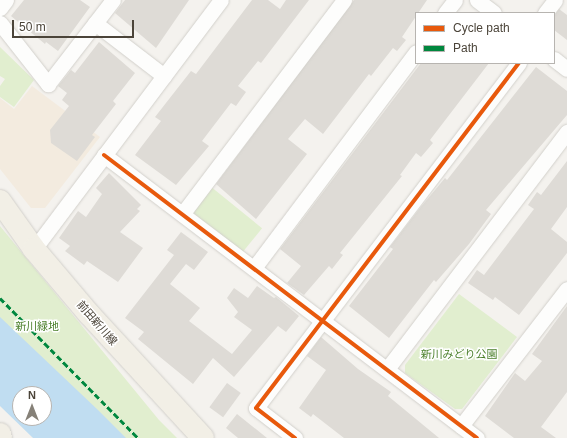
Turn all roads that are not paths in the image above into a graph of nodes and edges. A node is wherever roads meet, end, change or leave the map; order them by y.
1 (6, 0) edge
2 (113, 0) edge
3 (221, 0) edge
4 (344, 0) edge
5 (455, 0) edge
6 (477, 0) edge
7 (555, 0) edge
8 (0, 8) edge
9 (446, 12) edge
10 (493, 12) edge
11 (546, 12) edge
12 (0, 23) edge
13 (95, 23) junction
14 (415, 53) edge
15 (555, 60) edge
16 (518, 64) edge
17 (567, 69) edge
18 (164, 76) junction
19 (567, 132) edge
20 (104, 156) junction
21 (0, 202) edge
22 (183, 213) junction
23 (34, 249) junction
24 (254, 268) junction
25 (567, 289) edge
26 (322, 319) junction
27 (387, 369) junction
28 (461, 426) junction
29 (0, 434) edge
30 (1, 438) edge
31 (203, 438) edge
32 (295, 438) edge
33 (477, 438) edge

1 - 8 street
2 - 13 street
3 - 18 street
4 - 22 street
5 - 9 street
6 - 10 street
7 - 11 street
12 - 13 street
13 - 18 street
14 - 24 street
15 - 17 street
16 - 26 street
18 - 20 street
19 - 27 street
20 - 22 street
20 - 23 street
21 - 23 main road, 前田新川線
22 - 24 street
23 - 31 main road, 前田新川線
24 - 26 street
25 - 28 street
26 - 27 street
26 - 32 street
27 - 28 street
28 - 33 street
29 - 30 main road

